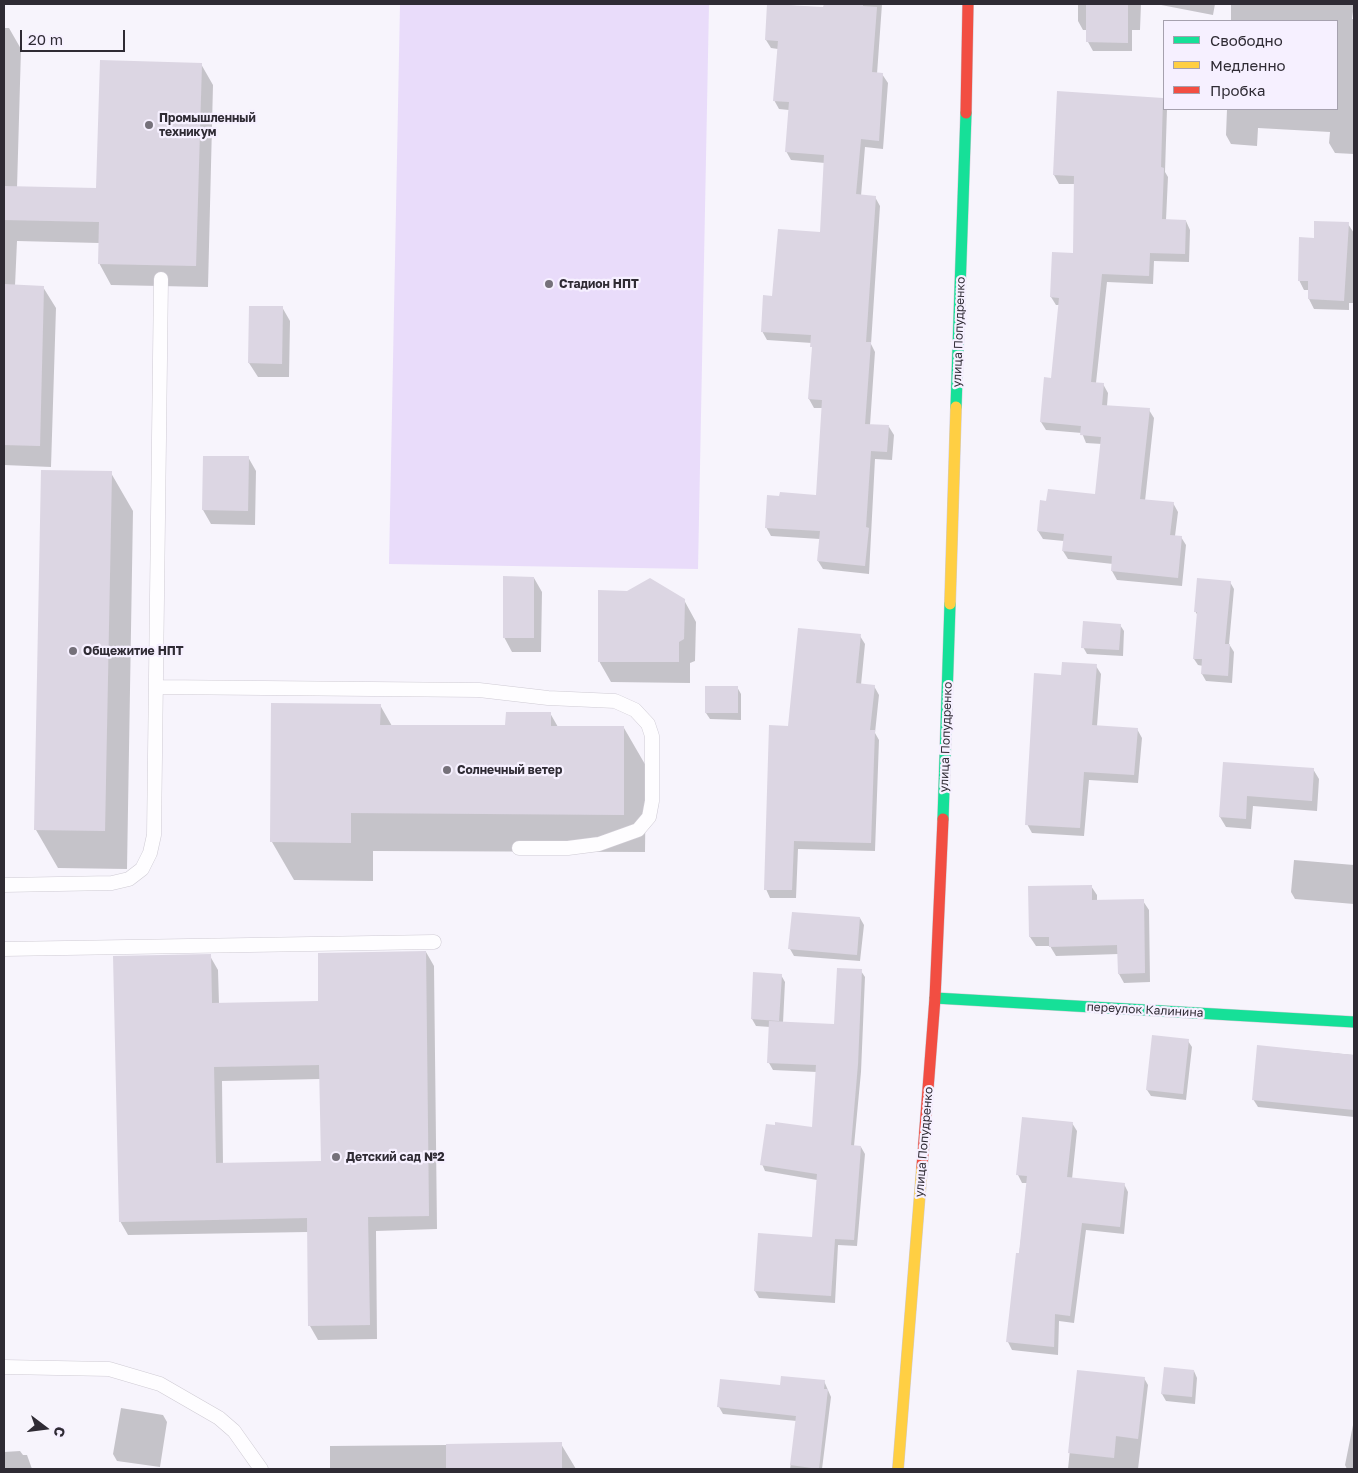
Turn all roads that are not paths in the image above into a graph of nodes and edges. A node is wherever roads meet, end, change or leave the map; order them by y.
1 (968, 4) edge
2 (161, 279) dead end
3 (157, 687) junction
4 (519, 848) dead end
5 (4, 885) edge
6 (434, 942) dead end
7 (4, 949) edge
8 (935, 998) junction
9 (1354, 1022) edge
10 (4, 1367) edge
11 (261, 1469) edge
12 (898, 1469) edge

1 - 8 street, улица Попудренко
2 - 3 lane
3 - 4 lane
3 - 5 lane
6 - 7 lane
8 - 9 street, переулок Калинина
8 - 12 street, улица Попудренко
10 - 11 lane

